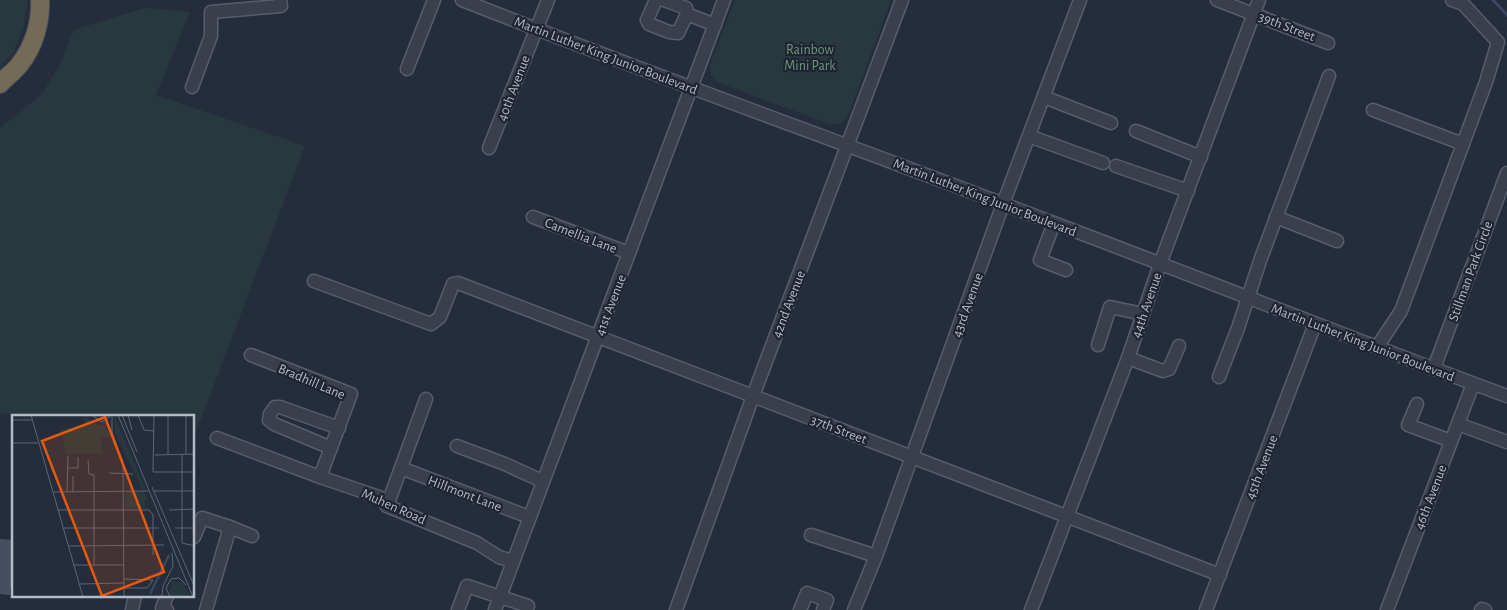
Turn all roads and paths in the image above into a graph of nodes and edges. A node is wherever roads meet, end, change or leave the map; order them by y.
1 (40, 0) edge
2 (280, 0) edge
3 (434, 0) edge
4 (462, 0) edge
5 (548, 0) edge
6 (656, 0) edge
7 (664, 0) edge
8 (724, 0) edge
9 (902, 0) edge
10 (1080, 0) edge
11 (1217, 0) edge
12 (1259, 0) edge
13 (1452, 0) edge
14 (687, 14) junction
15 (1254, 14) junction
16 (715, 25) junction
17 (536, 29) junction
18 (1328, 43) dead end
19 (407, 69) dead end
20 (1329, 76) dead end
21 (0, 84) edge
22 (192, 86) dead end
23 (692, 88) junction
24 (1044, 97) junction
25 (1373, 110) dead end
26 (1111, 123) dead end
27 (1136, 131) dead end
28 (1029, 136) junction
29 (1463, 144) junction
30 (847, 146) junction
31 (489, 148) dead end
32 (1201, 156) junction
33 (1507, 173) edge
34 (1188, 191) junction
35 (1003, 204) junction
36 (533, 217) dead end
37 (1276, 217) junction
38 (1054, 223) junction
39 (1337, 241) dead end
40 (630, 253) junction
41 (1160, 264) junction
42 (1066, 270) dead end
43 (314, 281) dead end
44 (1248, 298) junction
45 (1143, 314) junction
46 (1315, 324) junction
47 (598, 338) junction
48 (1098, 345) dead end
49 (1179, 346) dead end
50 (1377, 347) junction
51 (251, 355) dead end
52 (1128, 358) junction
53 (1434, 368) junction
54 (1219, 377) dead end
55 (1473, 384) junction
56 (753, 396) junction
57 (1507, 396) edge
58 (426, 399) dead end
59 (1417, 404) dead end
60 (1458, 424) junction
61 (339, 428) junction
62 (217, 438) dead end
63 (1451, 441) junction
64 (1507, 442) edge
65 (457, 446) dead end
66 (331, 448) junction
67 (912, 456) junction
68 (401, 468) junction
69 (320, 477) junction
70 (542, 481) junction
71 (387, 506) junction
72 (529, 516) junction
73 (1068, 516) junction
74 (230, 527) junction
75 (195, 535) edge
76 (811, 535) dead end
77 (252, 536) dead end
78 (876, 556) junction
79 (512, 561) junction
80 (1220, 575) junction
81 (500, 596) junction
82 (166, 598) edge
83 (167, 610) edge
84 (206, 610) edge
85 (458, 610) edge
86 (495, 610) edge
87 (526, 610) edge
88 (676, 610) edge
89 (800, 610) edge
90 (823, 610) edge
91 (854, 610) edge
92 (1031, 610) edge
93 (1206, 610) edge
94 (1387, 610) edge
95 (1481, 610) edge
96 (1485, 610) edge

1 - 21 highway
2 - 22 street
3 - 19 street
4 - 17 street, Martin Luther King Junior Boulevard
5 - 17 street, 40th Avenue
6 - 14 street
7 - 14 street
8 - 16 street, 41st Avenue
9 - 30 street, 42nd Avenue
10 - 24 street, 43rd Avenue
11 - 15 street, 39th Street
12 - 15 street, 44th Avenue
13 - 29 street
14 - 16 street
15 - 18 street, 39th Street
15 - 32 street, 44th Avenue
16 - 23 street, 41st Avenue
17 - 23 street, Martin Luther King Junior Boulevard
17 - 31 street, 40th Avenue
20 - 37 street
23 - 30 street, Martin Luther King Junior Boulevard
23 - 40 street, 41st Avenue
24 - 26 street
24 - 28 street, 43rd Avenue
25 - 29 street
27 - 32 street
28 - 34 street
28 - 35 street, 43rd Avenue
29 - 50 street
30 - 35 street, Martin Luther King Junior Boulevard
30 - 56 street, 42nd Avenue
32 - 34 street, 44th Avenue
33 - 53 street, Stillman Park Circle
34 - 41 street, 44th Avenue
35 - 38 street, Martin Luther King Junior Boulevard
35 - 67 street, 43rd Avenue
36 - 40 street, Camellia Lane
37 - 39 street
37 - 44 street
38 - 41 street, Martin Luther King Junior Boulevard
38 - 42 street
40 - 47 street, 41st Avenue
41 - 44 street, Martin Luther King Junior Boulevard
41 - 45 street, 44th Avenue
43 - 47 street, 37th Street
44 - 46 street, Martin Luther King Junior Boulevard
44 - 54 street
45 - 48 street
45 - 52 street, 44th Avenue
46 - 50 street, Martin Luther King Junior Boulevard
46 - 80 street, 45th Avenue
47 - 56 street, 37th Street
47 - 70 street, 41st Avenue
49 - 52 street
50 - 53 street, Martin Luther King Junior Boulevard
51 - 61 street, Bradhill Lane
52 - 73 street, 44th Avenue
53 - 55 street, Martin Luther King Junior Boulevard
55 - 57 street, Martin Luther King Junior Boulevard
55 - 60 street, 46th Avenue
56 - 67 street, 37th Street
56 - 88 street, 42nd Avenue
58 - 68 street
59 - 63 street
60 - 63 street, 46th Avenue
60 - 64 street
61 - 66 street, Bradhill Lane
61 - 66 street
62 - 69 street, Muhen Road
63 - 94 street, 46th Avenue
65 - 70 street
66 - 69 street, Bradhill Lane
67 - 73 street, 37th Street
67 - 78 street, 43rd Avenue
68 - 71 street
68 - 72 street, Hillmont Lane
69 - 71 street, Muhen Road
70 - 72 street, 41st Avenue
71 - 79 street, Muhen Road
72 - 79 street, 41st Avenue
73 - 80 street, 37th Street
73 - 92 street, 44th Avenue
74 - 75 street
74 - 77 street
74 - 84 street
76 - 78 street
78 - 91 street, 43rd Avenue
79 - 81 street, 41st Avenue
80 - 93 street, 45th Avenue
81 - 85 street
81 - 86 street, 41st Avenue
81 - 87 street
82 - 83 street
89 - 90 street
95 - 96 street

